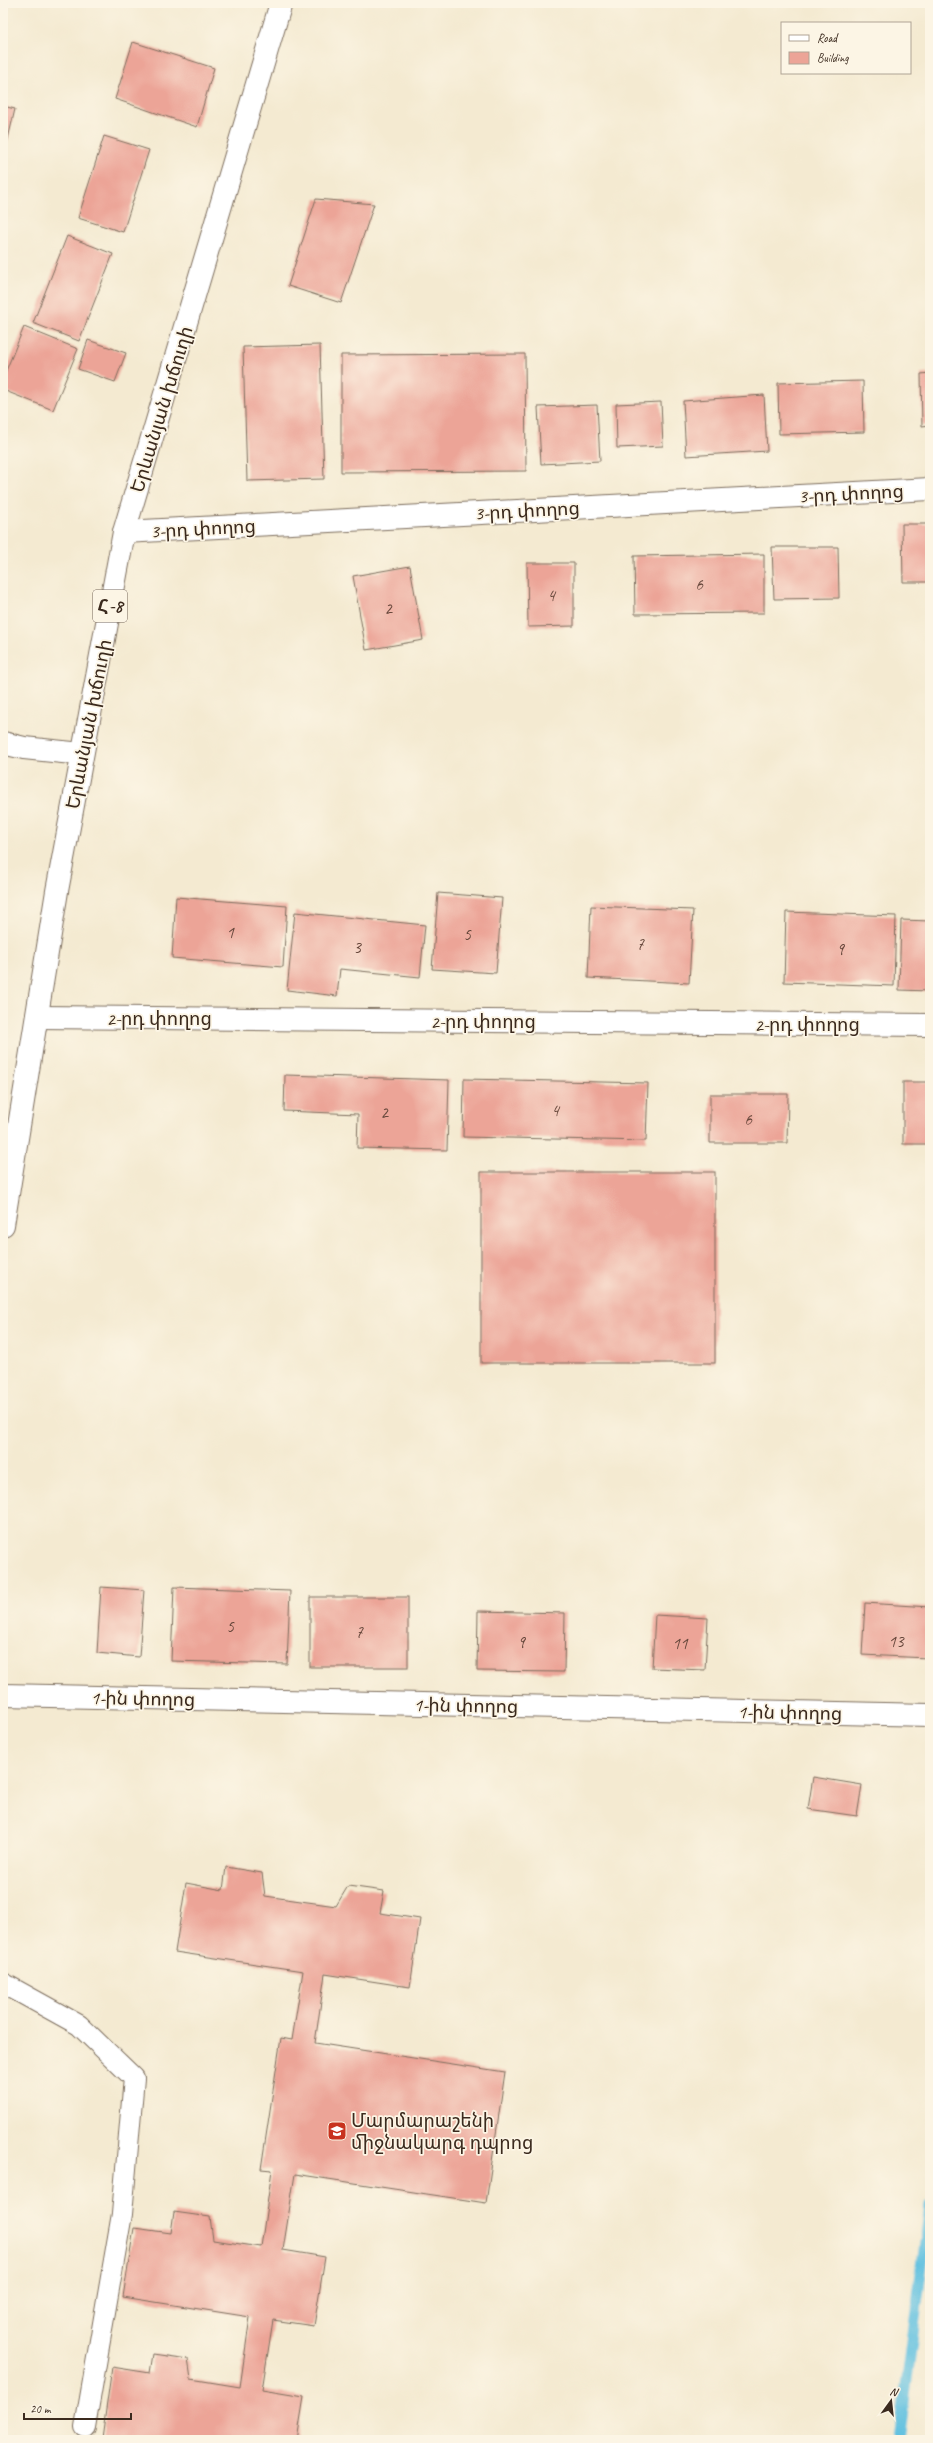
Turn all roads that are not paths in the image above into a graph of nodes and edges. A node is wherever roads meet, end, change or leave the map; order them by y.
1 (281, 3) edge
2 (930, 488) edge
3 (124, 532) junction
4 (3, 743) edge
5 (82, 754) junction
6 (37, 1017) junction
7 (930, 1025) edge
8 (3, 1225) edge
9 (3, 1695) edge
10 (930, 1715) edge
11 (3, 1983) edge
12 (85, 2427) dead end

1 - 3 street, Երևանյան խճուղի / Հ-8
2 - 3 street, 3-րդ փողոց
3 - 5 street, Երևանյան խճուղի / Հ-8
4 - 5 street
5 - 6 street, Երևանյան խճուղի / Հ-8
6 - 7 street, 2-րդ փողոց
6 - 8 street, Երևանյան խճուղի / Հ-8
9 - 10 street, 1-ին փողոց
11 - 12 lane

